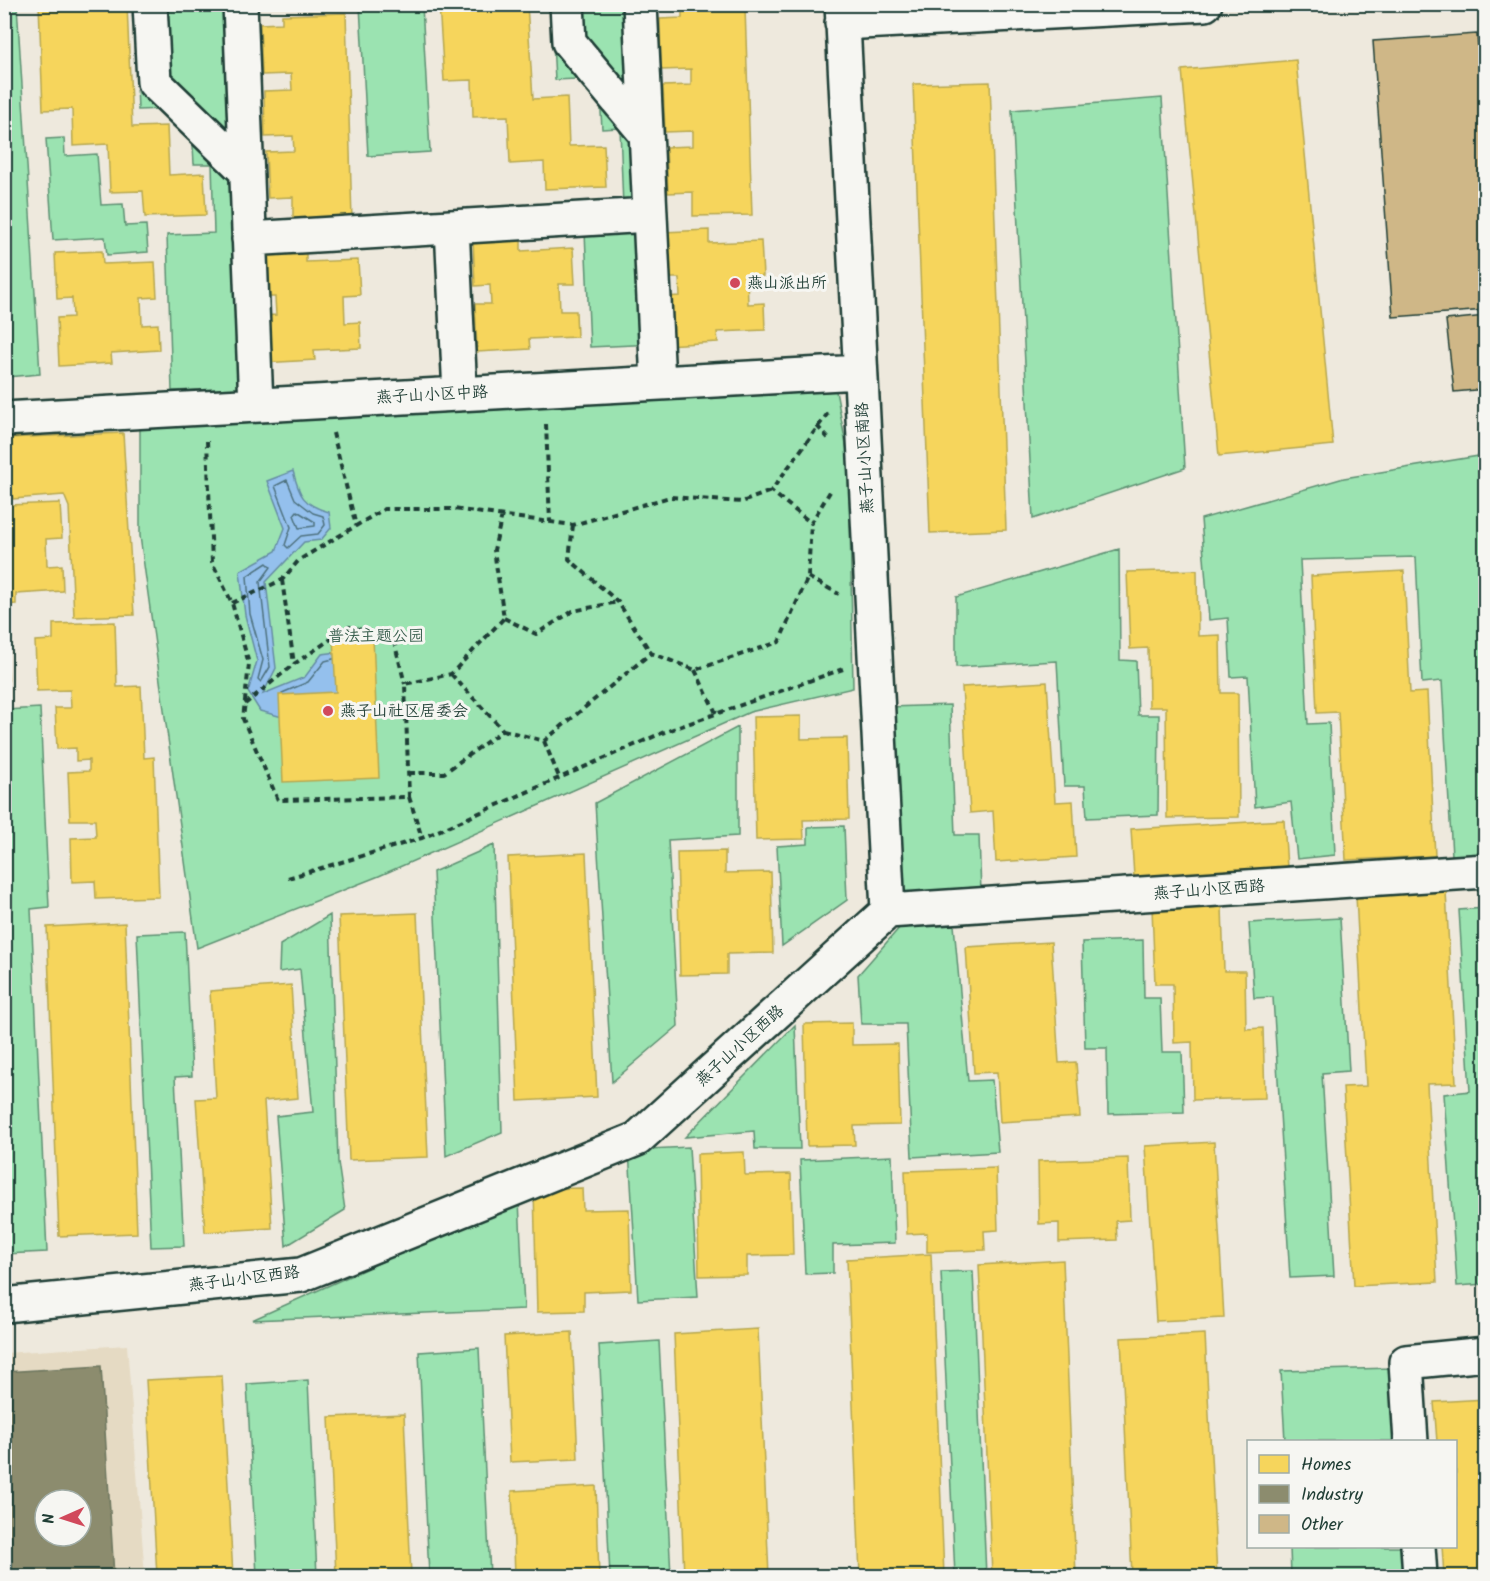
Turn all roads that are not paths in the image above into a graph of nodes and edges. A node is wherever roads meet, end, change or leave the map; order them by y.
1 (150, 4) edge
2 (240, 4) edge
3 (567, 4) edge
4 (640, 4) edge
5 (1205, 4) edge
6 (842, 14) edge
7 (646, 134) junction
8 (246, 171) junction
9 (649, 214) junction
10 (452, 227) junction
11 (249, 239) junction
12 (860, 372) junction
13 (658, 383) junction
14 (460, 394) junction
15 (256, 405) junction
16 (4, 419) edge
17 (1485, 871) edge
18 (888, 911) junction
19 (4, 1305) edge
20 (1485, 1354) edge
21 (1411, 1440) edge
22 (1418, 1548) edge
23 (1420, 1576) edge

1 - 8 street
2 - 8 street
3 - 7 street
4 - 7 street
5 - 6 street
6 - 12 street, 燕子山小区南路
7 - 9 street
8 - 11 street
9 - 10 street
9 - 13 street
10 - 11 street
10 - 14 street
11 - 15 street
12 - 13 street, 燕子山小区中路
12 - 18 street, 燕子山小区南路
13 - 14 street, 燕子山小区中路
14 - 15 street, 燕子山小区中路
15 - 16 street, 燕子山小区中路
17 - 18 street, 燕子山小区西路
18 - 19 street, 燕子山小区西路
20 - 21 street
22 - 23 street

